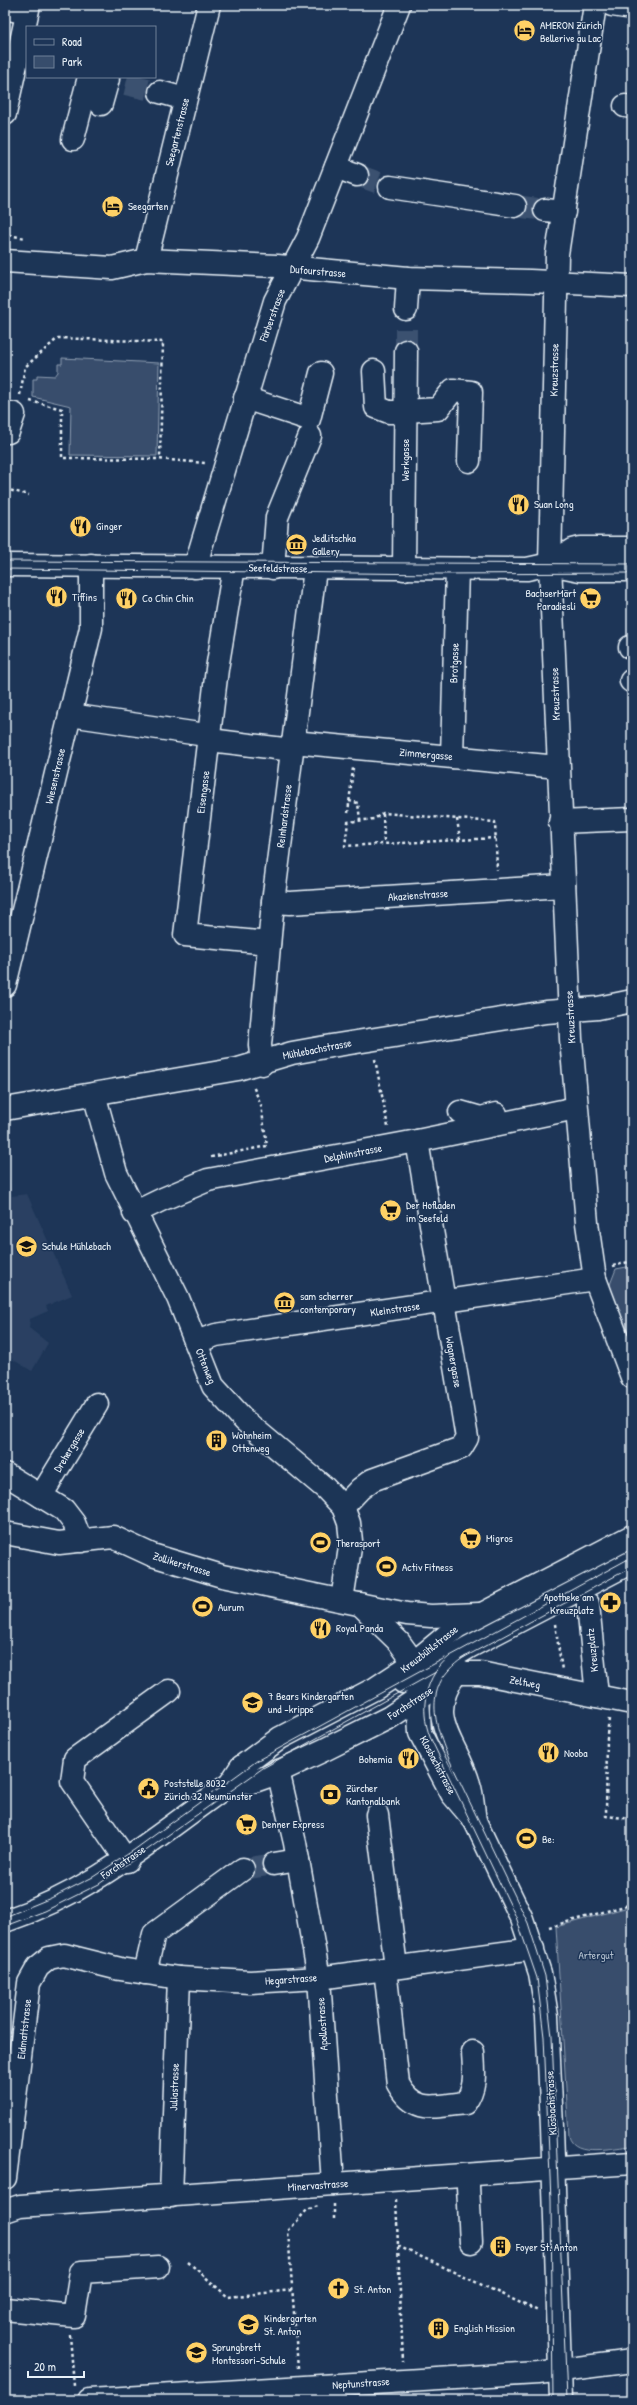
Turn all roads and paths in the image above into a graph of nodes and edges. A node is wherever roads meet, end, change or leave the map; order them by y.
1 (209, 5) edge
2 (400, 5) edge
3 (595, 5) edge
4 (612, 5) edge
5 (5, 8) edge
6 (632, 8) edge
7 (28, 9) edge
8 (105, 79) edge
9 (8, 91) edge
10 (160, 92) tunnel mouth
11 (185, 99) junction
12 (101, 104) dead end
13 (5, 114) edge
14 (73, 139) dead end
15 (336, 168) junction
16 (357, 174) tunnel mouth
17 (390, 187) tunnel mouth
18 (515, 206) tunnel mouth
19 (5, 231) edge
20 (26, 238) dead end
21 (146, 260) junction
22 (5, 261) edge
23 (292, 268) junction
24 (408, 278) junction
25 (555, 282) junction
26 (632, 286) edge
27 (406, 309) tunnel mouth
28 (406, 351) tunnel mouth
29 (374, 371) dead end
30 (321, 373) dead end
31 (245, 398) junction
32 (26, 400) dead end
33 (405, 411) junction
34 (11, 416) edge
35 (310, 436) dead end
36 (160, 459) junction
37 (469, 461) dead end
38 (208, 463) dead end
39 (5, 489) edge
40 (29, 495) dead end
41 (632, 548) edge
42 (550, 564) junction
43 (5, 565) edge
44 (91, 565) junction
45 (195, 567) junction
46 (234, 567) junction
47 (273, 568) junction
48 (315, 568) junction
49 (404, 569) junction
50 (457, 569) junction
51 (632, 570) edge
52 (70, 715) junction
53 (209, 736) junction
54 (293, 746) junction
55 (452, 756) junction
56 (354, 764) dead end
57 (558, 767) junction
58 (349, 801) junction
59 (348, 813) dead end
60 (383, 813) junction
61 (630, 819) edge
62 (360, 820) junction
63 (457, 820) junction
64 (560, 822) junction
65 (496, 838) junction
66 (460, 839) junction
67 (384, 844) junction
68 (497, 873) dead end
69 (564, 886) junction
70 (273, 902) junction
71 (269, 943) junction
72 (5, 985) edge
73 (632, 1001) edge
74 (570, 1011) junction
75 (374, 1055) dead end
76 (262, 1064) junction
77 (253, 1084) dead end
78 (94, 1094) junction
79 (576, 1102) junction
80 (5, 1109) edge
81 (460, 1112) dead end
82 (417, 1141) junction
83 (392, 1146) junction
84 (210, 1157) dead end
85 (134, 1213) junction
86 (632, 1261) edge
87 (601, 1273) junction
88 (444, 1302) junction
89 (196, 1342) junction
90 (632, 1377) edge
91 (97, 1404) dead end
92 (5, 1474) edge
93 (41, 1496) junction
94 (343, 1508) junction
95 (5, 1533) edge
96 (632, 1536) edge
97 (81, 1541) junction
98 (632, 1562) edge
99 (351, 1602) junction
100 (588, 1604) dead end
101 (479, 1614) junction
102 (555, 1623) dead end
103 (563, 1676) dead end
104 (432, 1677) junction
105 (376, 1688) joint
106 (169, 1691) dead end
107 (597, 1696) junction
108 (632, 1703) edge
109 (610, 1712) dead end
110 (278, 1771) junction
111 (230, 1784) junction
112 (377, 1815) dead end
113 (632, 1818) edge
114 (475, 1821) junction
115 (298, 1860) junction
116 (127, 1861) junction
117 (274, 1864) tunnel mouth
118 (243, 1869) tunnel mouth
119 (632, 1904) edge
120 (5, 1921) edge
121 (548, 1927) dead end
122 (533, 1948) junction
123 (49, 1958) joint
124 (391, 1968) junction
125 (145, 1973) junction
126 (179, 1978) junction
127 (319, 1978) junction
128 (473, 2052) dead end
129 (632, 2163) edge
130 (554, 2167) junction
131 (5, 2178) edge
132 (333, 2184) junction
133 (468, 2186) dead end
134 (395, 2191) dead end
135 (171, 2196) junction
136 (323, 2204) dead end
137 (334, 2206) dead end
138 (5, 2211) edge
139 (334, 2221) dead end
140 (471, 2242) dead end
141 (398, 2246) junction
142 (188, 2262) dead end
143 (158, 2267) dead end
144 (292, 2290) junction
145 (5, 2309) edge
146 (536, 2311) dead end
147 (70, 2334) dead end
148 (632, 2361) edge
149 (403, 2368) dead end
150 (560, 2370) junction
151 (298, 2375) dead end
152 (82, 2395) edge
153 (561, 2400) edge

1 - 11 street, Seegartenstrasse
2 - 15 street, Färberstrasse
3 - 25 street, Kreuzstrasse
4 - 6 street
5 - 7 street
7 - 9 street
8 - 12 street
8 - 14 street
9 - 13 street
10 - 11 street
11 - 21 street, Seegartenstrasse
15 - 16 street
15 - 23 street, Färberstrasse
17 - 18 street
19 - 20 path
21 - 22 street, Dufourstrasse
21 - 23 street, Dufourstrasse
23 - 24 street, Dufourstrasse
23 - 31 street, Färberstrasse
24 - 25 street, Dufourstrasse
24 - 27 street
25 - 26 street, Dufourstrasse
25 - 42 street, Kreuzstrasse
28 - 33 street, Werkgasse
29 - 33 street
30 - 31 street
31 - 45 street, Färberstrasse
32 - 36 path
33 - 37 street
33 - 49 street, Werkgasse
34 - 36 path
35 - 47 street
36 - 38 path
39 - 40 path
41 - 42 street, Seefeldstrasse
42 - 50 street, Seefeldstrasse
42 - 51 street, Seefeldstrasse
42 - 57 street, Kreuzstrasse
43 - 44 street, Seefeldstrasse
44 - 45 street, Seefeldstrasse
44 - 52 street, Wiesenstrasse
45 - 46 street, Seefeldstrasse
46 - 47 street, Seefeldstrasse
46 - 53 street, Eisengasse
47 - 48 street, Seefeldstrasse
48 - 49 street, Seefeldstrasse
48 - 54 street, Reinhardstrasse
49 - 50 street, Seefeldstrasse
50 - 55 street, Brotgasse
52 - 53 street, Zimmergasse
52 - 72 street, Wiesenstrasse
53 - 54 street, Zimmergasse
53 - 71 street, Eisengasse
54 - 55 street, Zimmergasse
54 - 70 street, Reinhardstrasse
55 - 57 street, Zimmergasse
56 - 58 path
57 - 64 street, Kreuzstrasse
58 - 59 path
58 - 62 path
60 - 62 path
60 - 63 path
60 - 67 path
61 - 64 street
62 - 67 path
63 - 65 path
63 - 66 path
64 - 69 street, Kreuzstrasse
65 - 66 path
65 - 68 path
66 - 67 path
69 - 70 street, Akazienstrasse
69 - 74 street, Kreuzstrasse
70 - 71 street, Reinhardstrasse
71 - 76 street, Reinhardstrasse
73 - 74 street, Mühlebachstrasse
74 - 76 street, Mühlebachstrasse
74 - 79 street, Kreuzstrasse
75 - 83 path
76 - 78 street, Mühlebachstrasse
77 - 84 path
78 - 80 street, Mühlebachstrasse
78 - 85 street, Ottenweg
79 - 81 street
79 - 82 street, Delphinstrasse
79 - 87 street, Kreuzstrasse
82 - 83 street, Delphinstrasse
82 - 88 street, Wagnergasse
83 - 85 street, Delphinstrasse
85 - 89 street, Ottenweg
86 - 87 path
87 - 88 street, Kleinstrasse
87 - 90 street, Kreuzstrasse
88 - 89 street, Kleinstrasse
88 - 94 street, Wagnergasse
89 - 94 street, Ottenweg
91 - 93 street, Drehergasse
92 - 93 street
93 - 97 street
94 - 99 street, Ottenweg
95 - 97 street, Zollikerstrasse
96 - 101 street, Kreuzbühlstrasse
97 - 99 street, Zollikerstrasse
98 - 104 street, Kreuzbühlstrasse
99 - 101 street, Zollikerstrasse
99 - 104 street
100 - 107 street, Kreuzplatz
101 - 104 street, Kreuzbühlstrasse
102 - 103 path
104 - 105 street, Kreuzbühlstrasse
104 - 107 street, Zeltweg
104 - 110 street, Forchstrasse
104 - 114 street, Klosbachstrasse
104 - 114 street, Klosbachstrasse
105 - 111 street, Forchstrasse
106 - 116 street
107 - 108 street, Zeltweg
109 - 113 path
110 - 111 street, Forchstrasse
110 - 115 street, Apollostrasse
111 - 116 street, Forchstrasse
112 - 124 street
114 - 122 street, Klosbachstrasse
115 - 117 street
115 - 127 street, Apollostrasse
116 - 120 street, Forchstrasse
118 - 125 street
119 - 121 path
122 - 124 street, Hegarstrasse
122 - 130 street, Klosbachstrasse
123 - 125 street, Hegarstrasse
123 - 131 street, Eidmattstrasse
124 - 127 street, Hegarstrasse
124 - 128 street
125 - 126 street, Hegarstrasse
126 - 127 street, Hegarstrasse
126 - 135 street, Juliastrasse
127 - 132 street, Apollostrasse
129 - 130 street, Minervastrasse
130 - 132 street, Minervastrasse
130 - 150 street, Klosbachstrasse
132 - 135 street, Minervastrasse
133 - 140 street
134 - 141 path
135 - 138 street, Minervastrasse
136 - 144 path
137 - 139 path
141 - 146 path
141 - 149 path
142 - 144 path
143 - 145 street
144 - 151 path
147 - 152 path
148 - 150 street, Neptunstrasse
150 - 152 street, Neptunstrasse
150 - 153 street, Klosbachstrasse

